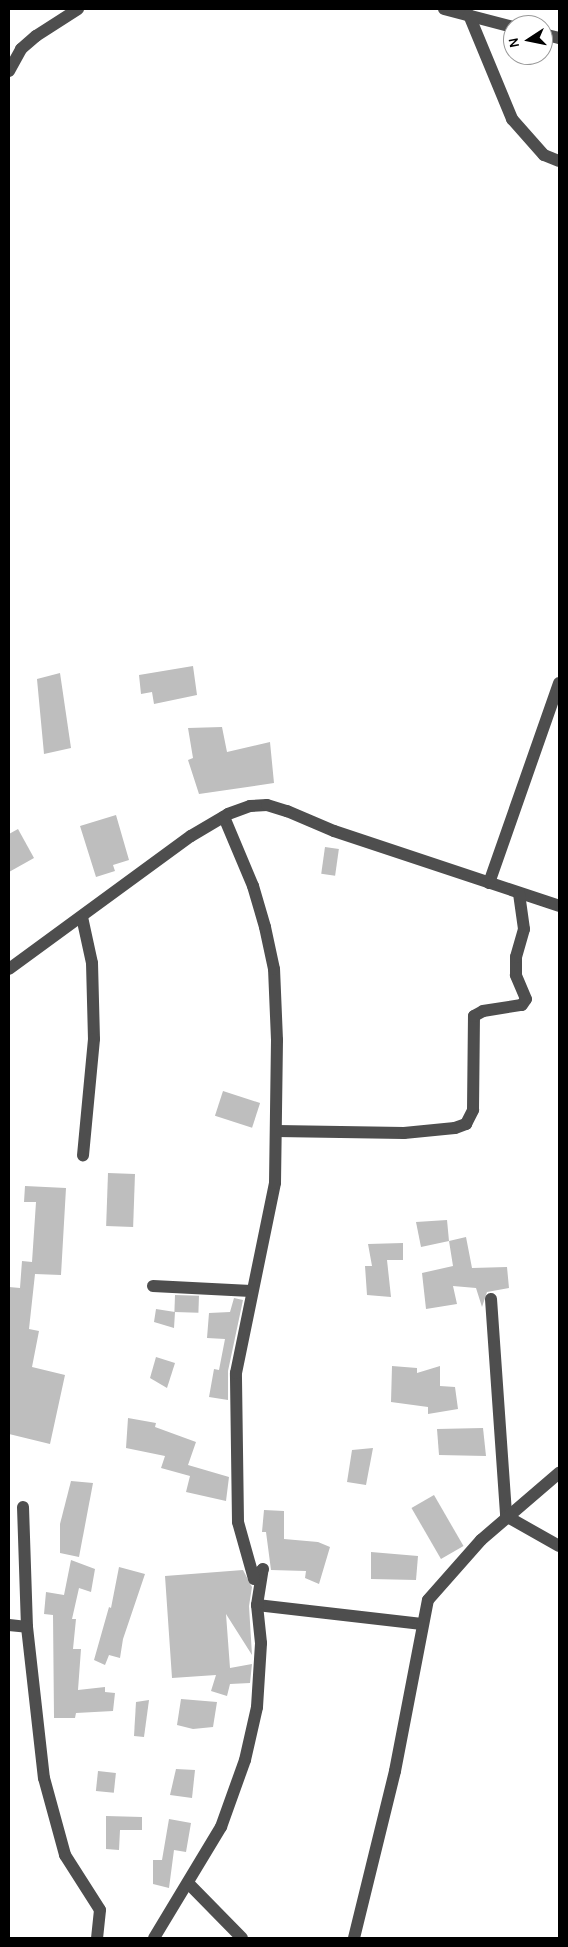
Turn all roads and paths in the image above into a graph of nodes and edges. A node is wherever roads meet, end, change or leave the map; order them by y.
1 (78, 9) edge
2 (444, 9) edge
3 (469, 16) junction
4 (503, 24) edge
5 (9, 71) edge
6 (559, 161) edge
7 (559, 683) edge
8 (224, 817) junction
9 (489, 883) junction
10 (519, 893) junction
11 (559, 906) edge
12 (82, 916) junction
13 (10, 963) edge
14 (277, 1131) junction
15 (83, 1154) dead end
16 (153, 1286) dead end
17 (251, 1291) junction
18 (491, 1299) dead end
19 (559, 1473) edge
20 (23, 1508) dead end
21 (506, 1516) junction
22 (559, 1546) edge
23 (257, 1605) junction
24 (422, 1624) junction
25 (9, 1625) edge
26 (27, 1627) junction
27 (188, 1883) junction
28 (98, 1938) edge
29 (154, 1938) edge
30 (242, 1938) edge
31 (354, 1938) edge

1 - 5 street
2 - 3 street
3 - 4 street
3 - 6 street
7 - 9 street
8 - 9 street
8 - 12 street
8 - 14 street
9 - 10 street
10 - 11 street
10 - 14 street
12 - 13 street
12 - 15 street
14 - 17 street
16 - 17 street
17 - 23 street
18 - 21 street
19 - 21 street
20 - 26 street
21 - 22 street
21 - 24 street
23 - 24 street
23 - 27 street
24 - 31 street
25 - 26 street
26 - 28 street
27 - 29 street
27 - 30 street

